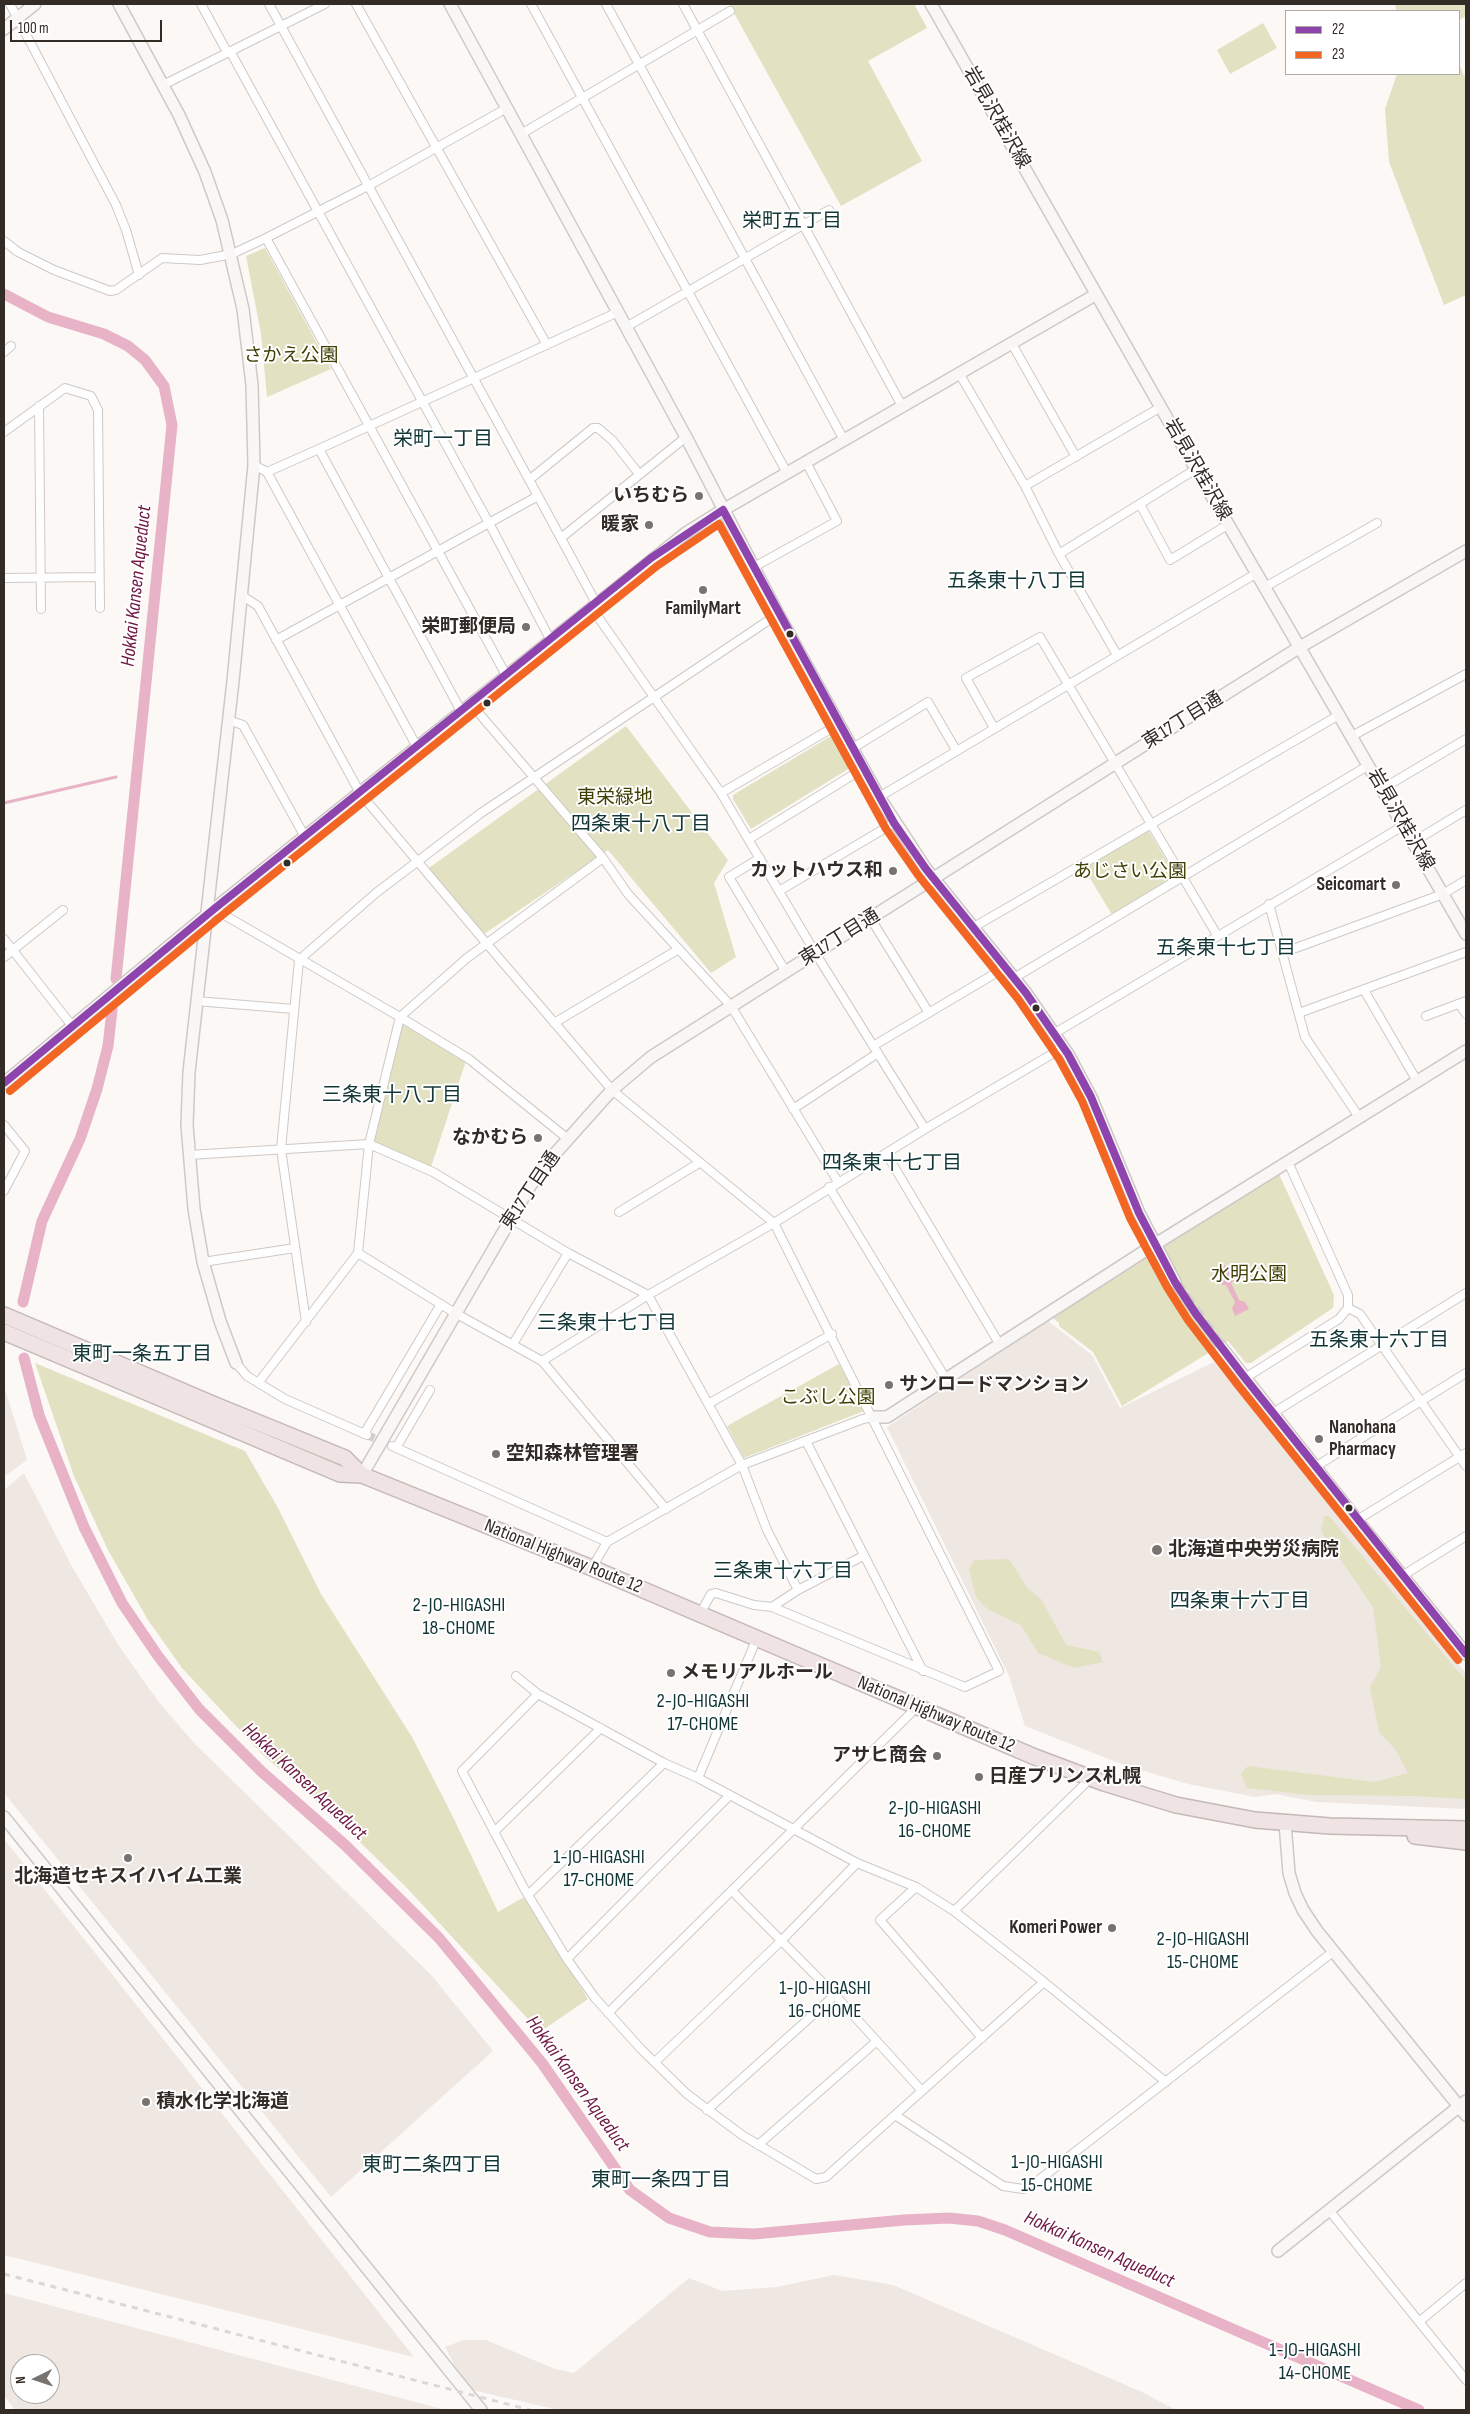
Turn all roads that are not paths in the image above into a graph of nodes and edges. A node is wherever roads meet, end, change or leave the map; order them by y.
1 (10, 4) edge
2 (35, 4) edge
3 (119, 4) edge
4 (201, 4) edge
5 (269, 4) edge
6 (325, 4) edge
7 (356, 4) edge
8 (450, 4) edge
9 (531, 4) edge
10 (606, 4) edge
11 (683, 4) edge
12 (931, 4) edge
13 (730, 12) dead end
14 (18, 18) junction
15 (281, 26) junction
16 (4, 29) edge
17 (697, 30) junction
18 (228, 52) junction
19 (639, 66) junction
20 (163, 85) junction
21 (582, 100) junction
22 (506, 108) junction
23 (521, 134) junction
24 (436, 146) junction
25 (370, 185) junction
26 (829, 210) dead end
27 (317, 213) junction
28 (803, 225) junction
29 (266, 238) junction
30 (4, 240) edge
31 (232, 254) junction
32 (746, 258) junction
33 (139, 275) junction
34 (687, 293) junction
35 (1096, 295) junction
36 (618, 312) junction
37 (626, 327) junction
38 (1012, 344) junction
39 (547, 345) junction
40 (11, 346) dead end
41 (4, 352) edge
42 (959, 374) junction
43 (475, 378) junction
44 (421, 402) junction
45 (38, 406) junction
46 (902, 406) junction
47 (1160, 407) junction
48 (370, 426) junction
49 (4, 432) edge
50 (686, 437) junction
51 (844, 440) junction
52 (319, 449) junction
53 (1076, 456) junction
54 (806, 462) junction
55 (254, 465) junction
56 (1196, 470) junction
57 (267, 472) junction
58 (787, 473) junction
59 (639, 474) junction
60 (529, 480) junction
61 (1026, 486) junction
62 (538, 496) junction
63 (1140, 504) junction
64 (723, 510) junction
65 (489, 523) junction
66 (1377, 523) dead end
67 (1229, 524) junction
68 (561, 538) junction
69 (1466, 551) edge
70 (438, 552) junction
71 (1059, 554) junction
72 (754, 567) junction
73 (1257, 573) junction
74 (99, 577) junction
75 (4, 578) edge
76 (41, 578) junction
77 (390, 579) junction
78 (1265, 587) junction
79 (241, 595) junction
80 (594, 605) junction
81 (340, 606) junction
82 (100, 608) dead end
83 (41, 609) dead end
84 (778, 614) junction
85 (550, 639) junction
86 (276, 640) junction
87 (1300, 647) junction
88 (1117, 655) junction
89 (1466, 674) edge
90 (506, 675) junction
91 (1067, 684) junction
92 (654, 696) junction
93 (471, 704) junction
94 (461, 712) junction
95 (1339, 715) junction
96 (228, 720) junction
97 (839, 724) junction
98 (994, 728) junction
99 (1352, 736) junction
100 (1466, 739) edge
101 (418, 747) junction
102 (853, 748) junction
103 (956, 750) junction
104 (1114, 764) junction
105 (1368, 765) junction
106 (864, 768) junction
107 (535, 776) junction
108 (1382, 789) junction
109 (360, 793) junction
110 (721, 793) junction
111 (879, 797) junction
112 (1466, 810) edge
113 (894, 823) junction
114 (1150, 825) junction
115 (1403, 826) junction
116 (305, 837) junction
117 (749, 839) junction
118 (1413, 842) junction
119 (602, 858) junction
120 (760, 858) junction
121 (419, 861) junction
122 (1182, 878) junction
123 (934, 879) junction
124 (1466, 880) edge
125 (779, 891) junction
126 (1442, 894) junction
127 (1269, 904) junction
128 (63, 910) dead end
129 (209, 913) junction
130 (871, 919) junction
131 (974, 927) junction
132 (1466, 934) edge
133 (1217, 935) junction
134 (4, 939) edge
135 (487, 944) junction
136 (679, 949) junction
137 (12, 950) junction
138 (1466, 952) edge
139 (1282, 953) junction
140 (816, 954) junction
141 (4, 957) edge
142 (299, 960) junction
143 (1006, 967) junction
144 (786, 972) junction
145 (1014, 978) junction
146 (1364, 990) junction
147 (196, 1001) junction
148 (1463, 1002) edge
149 (731, 1006) junction
150 (294, 1009) junction
151 (929, 1013) junction
152 (1299, 1013) junction
153 (1466, 1014) edge
154 (1426, 1016) dead end
155 (400, 1017) junction
156 (554, 1023) junction
157 (73, 1027) junction
158 (1055, 1032) junction
159 (873, 1046) junction
160 (1064, 1047) junction
161 (1466, 1051) edge
162 (878, 1053) junction
163 (1417, 1081) junction
164 (4, 1083) edge
165 (612, 1090) junction
166 (793, 1108) junction
167 (1359, 1117) junction
168 (4, 1125) edge
169 (925, 1129) junction
170 (568, 1139) junction
171 (369, 1144) junction
172 (281, 1150) junction
173 (886, 1153) junction
174 (189, 1155) junction
175 (699, 1162) junction
176 (1288, 1162) junction
177 (838, 1182) junction
178 (829, 1187) junction
179 (4, 1191) edge
180 (619, 1212) dead end
181 (511, 1218) junction
182 (774, 1223) junction
183 (1154, 1246) junction
184 (295, 1248) junction
185 (568, 1252) junction
186 (358, 1253) junction
187 (203, 1262) junction
188 (1175, 1282) tunnel mouth
189 (1466, 1293) edge
190 (648, 1295) junction
191 (441, 1304) junction
192 (1348, 1308) junction
193 (455, 1313) junction
194 (10, 1318) edge
195 (306, 1322) junction
196 (832, 1334) junction
197 (10, 1335) edge
198 (513, 1344) junction
199 (1000, 1345) junction
200 (1221, 1346) tunnel mouth
201 (1382, 1346) junction
202 (542, 1361) junction
203 (236, 1363) joint
204 (1466, 1373) edge
205 (1245, 1378) junction
206 (946, 1379) junction
207 (258, 1384) junction
208 (430, 1390) dead end
209 (1421, 1401) junction
210 (708, 1404) junction
211 (1273, 1413) junction
212 (874, 1417) junction
213 (806, 1441) junction
214 (1463, 1455) edge
215 (742, 1465) junction
216 (1466, 1466) edge
217 (1315, 1467) junction
218 (362, 1475) junction
219 (666, 1509) junction
220 (1357, 1520) junction
221 (1466, 1536) edge
222 (607, 1542) junction
223 (863, 1556) junction
224 (592, 1568) junction
225 (1402, 1576) junction
226 (798, 1590) junction
227 (772, 1607) junction
228 (700, 1614) junction
229 (757, 1638) junction
230 (1466, 1654) edge
231 (923, 1671) junction
232 (516, 1676) dead end
233 (538, 1694) junction
234 (918, 1707) junction
235 (601, 1728) junction
236 (664, 1763) junction
237 (698, 1778) junction
238 (1092, 1778) junction
239 (730, 1795) junction
240 (4, 1817) edge
241 (1285, 1823) junction
242 (1330, 1826) junction
243 (793, 1829) junction
244 (1466, 1829) edge
245 (494, 1832) junction
246 (1466, 1842) edge
247 (857, 1863) junction
248 (916, 1888) junction
249 (732, 1891) junction
250 (528, 1895) junction
251 (954, 1911) junction
252 (780, 1942) junction
253 (1334, 1951) junction
254 (567, 1959) junction
255 (1044, 1982) junction
256 (836, 1995) junction
257 (608, 2013) junction
258 (982, 2038) junction
259 (877, 2041) junction
260 (656, 2062) junction
261 (1166, 2082) junction
262 (922, 2092) junction
263 (1464, 2107) edge
264 (708, 2110) junction
265 (895, 2115) junction
266 (758, 2145) junction
267 (1329, 2210) junction
268 (1278, 2251) dead end
269 (1466, 2283) edge
270 (1420, 2321) junction
271 (1466, 2380) edge
272 (481, 2410) edge

1 - 14 street
2 - 14 street
3 - 20 street
4 - 18 street
5 - 15 street
6 - 15 street
7 - 24 street
8 - 22 street
9 - 21 street
10 - 19 street
11 - 17 street
12 - 35 street, 岩見沢桂沢線
13 - 17 street
14 - 16 street
14 - 33 street
15 - 18 street
15 - 25 street
17 - 19 street
17 - 28 street
18 - 20 street
18 - 27 street
19 - 21 street
19 - 32 street
20 - 31 street
21 - 23 street
21 - 34 street
22 - 23 street
22 - 24 street
23 - 36 street
24 - 25 street
24 - 39 street
25 - 27 street
25 - 43 street
26 - 28 street
27 - 29 street
27 - 44 street
28 - 32 street
28 - 46 street
29 - 31 street
29 - 48 street
30 - 33 street
31 - 33 street
31 - 55 street
32 - 34 street
32 - 51 street
34 - 37 street
34 - 58 street
35 - 38 street
35 - 47 street, 岩見沢桂沢線
36 - 37 street
36 - 39 street
37 - 50 street
38 - 42 street
38 - 53 street
39 - 43 street
40 - 41 street
42 - 46 street
42 - 61 street
43 - 44 street
43 - 60 street
44 - 48 street
44 - 65 street
45 - 49 street
45 - 74 street
45 - 76 street
46 - 51 street
47 - 53 street
47 - 56 street, 岩見沢桂沢線
48 - 52 street
48 - 70 street
50 - 59 street
50 - 64 street
51 - 54 street
52 - 57 street
52 - 77 street
53 - 61 street
54 - 58 street
54 - 72 street
55 - 57 street
55 - 79 street
56 - 63 street
56 - 67 street, 岩見沢桂沢線
57 - 81 street
58 - 64 street
59 - 60 street
59 - 68 street
60 - 62 street
61 - 71 street
62 - 65 street
62 - 68 street
63 - 67 street
63 - 71 street
64 - 72 street
64 - 80 street
65 - 70 street
65 - 85 street
66 - 78 street
67 - 73 street, 岩見沢桂沢線
68 - 80 street
69 - 87 street, 東17丁目通
70 - 77 street
70 - 90 street
71 - 88 street
72 - 84 street
73 - 78 street, 岩見沢桂沢線
73 - 88 street
74 - 76 street
74 - 82 street
75 - 76 street
76 - 83 street
77 - 81 street
77 - 94 street
78 - 87 street, 岩見沢桂沢線
79 - 86 street
79 - 96 street
80 - 85 street
80 - 92 street
81 - 86 street
81 - 101 street
84 - 92 street
84 - 97 street
85 - 90 street
86 - 109 street
87 - 95 street, 岩見沢桂沢線
87 - 104 street, 東17丁目通
88 - 91 street
89 - 99 street
90 - 93 street
91 - 98 street
91 - 98 street
91 - 104 street
92 - 107 street
92 - 110 street
93 - 94 street
93 - 107 street
94 - 101 street
95 - 99 street, 岩見沢桂沢線
95 - 114 street
96 - 116 street
96 - 129 street
97 - 102 street
97 - 110 street
98 - 103 street
99 - 105 street, 岩見沢桂沢線
100 - 108 street
101 - 109 street
102 - 103 street
102 - 106 street
103 - 111 street
104 - 114 street
104 - 123 street, 東17丁目通
105 - 108 street, 岩見沢桂沢線
105 - 122 street
106 - 111 street
106 - 117 street
107 - 119 street
107 - 121 street
108 - 115 street, 岩見沢桂沢線
109 - 116 street
109 - 121 street
110 - 117 street
111 - 113 street
112 - 118 street
113 - 123 street
113 - 125 street
114 - 122 street
114 - 131 street
115 - 118 street, 岩見沢桂沢線
115 - 127 street
116 - 129 street
117 - 120 street
118 - 126 street, 岩見沢桂沢線
119 - 135 street
119 - 136 street
120 - 125 street
120 - 144 street
121 - 135 street
121 - 142 street
122 - 133 street
122 - 145 street
123 - 130 street, 東17丁目通
123 - 131 street
124 - 126 street
125 - 140 street
126 - 132 street, 岩見沢桂沢線
126 - 139 street
127 - 133 street
127 - 139 street
128 - 137 street
129 - 142 street
129 - 147 street
129 - 157 street
130 - 140 street, 東17丁目通
130 - 151 street
131 - 143 street
133 - 158 street
134 - 137 street
135 - 155 street
135 - 156 street
136 - 149 street
136 - 156 street
137 - 141 street
137 - 157 street
138 - 146 street
139 - 152 street
140 - 144 street, 東17丁目通
140 - 159 street
142 - 150 street
142 - 155 street
143 - 145 street
143 - 151 street
144 - 149 street, 東17丁目通
145 - 158 street
146 - 152 street
146 - 163 street
147 - 150 street
147 - 174 street
148 - 153 street
148 - 154 street
149 - 165 street, 東17丁目通
149 - 166 street
150 - 172 street
151 - 159 street
152 - 167 street
155 - 170 street
155 - 171 street
156 - 165 street
157 - 164 street
158 - 160 street
159 - 162 street
160 - 169 street
160 - 183 street
161 - 163 street
162 - 166 street
162 - 169 street
163 - 167 street
165 - 170 street, 東17丁目通
165 - 175 street
166 - 177 street
167 - 176 street
168 - 179 street
169 - 173 street
170 - 181 street, 東17丁目通
171 - 172 street
171 - 181 street
171 - 186 street
172 - 174 street
172 - 184 street
173 - 177 street
173 - 199 street
174 - 187 street
175 - 180 street
175 - 182 street
176 - 183 street
176 - 192 street
177 - 178 street
178 - 182 street
178 - 206 street
181 - 185 street
181 - 193 street, 東17丁目通
182 - 190 street
182 - 196 street
183 - 188 street
183 - 199 street
184 - 187 street
184 - 195 street
185 - 190 street
185 - 198 street
186 - 191 street
186 - 195 street
187 - 203 street
189 - 201 street
190 - 202 street
190 - 210 street
191 - 193 street
191 - 207 street
192 - 201 street
192 - 205 street
193 - 198 street
193 - 218 street, 東17丁目通
194 - 218 highway, National Highway Route 12
195 - 207 street
196 - 210 street
196 - 212 street
197 - 218 highway, National Highway Route 12
198 - 202 street
199 - 206 street
200 - 205 street
201 - 209 street
201 - 211 street
202 - 219 street
203 - 207 street
204 - 209 street
205 - 211 street
206 - 212 street
208 - 222 street
209 - 214 street
209 - 217 street
210 - 215 street
211 - 217 street
212 - 213 street
212 - 231 street
213 - 215 street
213 - 223 street
214 - 216 street
214 - 220 street
215 - 219 street
215 - 226 street
217 - 220 street
218 - 224 highway, National Highway Route 12
219 - 222 street
220 - 225 street
221 - 225 street
222 - 224 street
223 - 226 street
223 - 231 street
224 - 228 highway, National Highway Route 12
225 - 230 street
226 - 227 street
227 - 228 street
227 - 231 street
228 - 229 highway, National Highway Route 12
229 - 234 highway, National Highway Route 12
229 - 237 street
232 - 233 street
233 - 235 street
233 - 245 street
234 - 238 highway, National Highway Route 12
234 - 243 street
235 - 236 street
235 - 245 street
236 - 237 street
236 - 250 street
237 - 239 street
238 - 241 highway, National Highway Route 12
238 - 251 street
239 - 243 street
239 - 254 street
240 - 272 street
241 - 242 highway, National Highway Route 12
241 - 253 street
242 - 244 highway, National Highway Route 12
242 - 246 highway, National Highway Route 12
243 - 247 street
243 - 249 street
245 - 250 street
247 - 248 street
247 - 252 street
248 - 251 street
248 - 258 street
249 - 252 street
249 - 257 street
250 - 254 street
251 - 255 street
252 - 256 street
252 - 260 street
253 - 261 street
253 - 263 street
254 - 257 street
255 - 258 street
255 - 261 street
256 - 259 street
256 - 264 street
257 - 260 street
258 - 262 street
259 - 262 street
259 - 266 street
260 - 264 street
261 - 265 street
262 - 265 street
263 - 267 street
264 - 266 street
265 - 266 street
267 - 268 street
267 - 270 street
269 - 270 street
270 - 271 street

